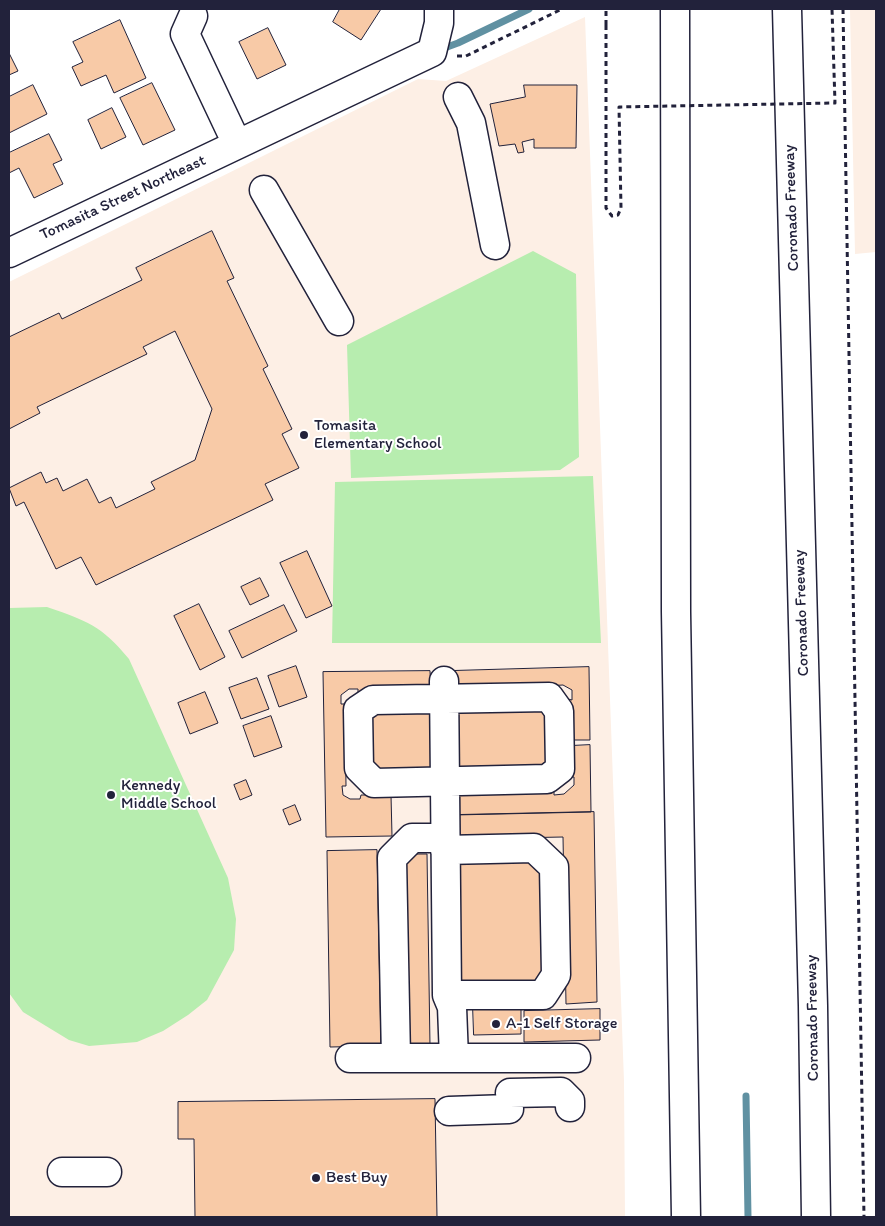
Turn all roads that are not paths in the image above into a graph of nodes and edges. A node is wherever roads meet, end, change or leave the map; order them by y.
1 (439, 9) edge
2 (675, 9) edge
3 (787, 9) edge
4 (193, 16) dead end
5 (458, 97) dead end
6 (237, 144) junction
7 (264, 190) dead end
8 (495, 245) dead end
9 (9, 253) edge
10 (339, 321) dead end
11 (444, 690) junction
12 (445, 780) junction
13 (445, 844) junction
14 (447, 995) junction
15 (350, 1058) dead end
16 (396, 1058) junction
17 (454, 1058) junction
18 (576, 1058) dead end
19 (570, 1107) dead end
20 (449, 1111) dead end
21 (62, 1172) dead end
22 (107, 1172) dead end
23 (686, 1217) edge
24 (816, 1217) edge

1 - 6 main road, Tomasita Street Northeast
2 - 23 main road
3 - 24 main road, Coronado Freeway
4 - 6 main road
5 - 8 main road
6 - 9 main road, Tomasita Street Northeast
7 - 10 main road
11 - 12 main road
11 - 12 main road
11 - 12 main road
12 - 13 main road
13 - 14 main road
13 - 14 main road
13 - 16 main road
14 - 17 main road
15 - 16 main road
16 - 17 main road
17 - 18 main road
19 - 20 main road
21 - 22 main road

